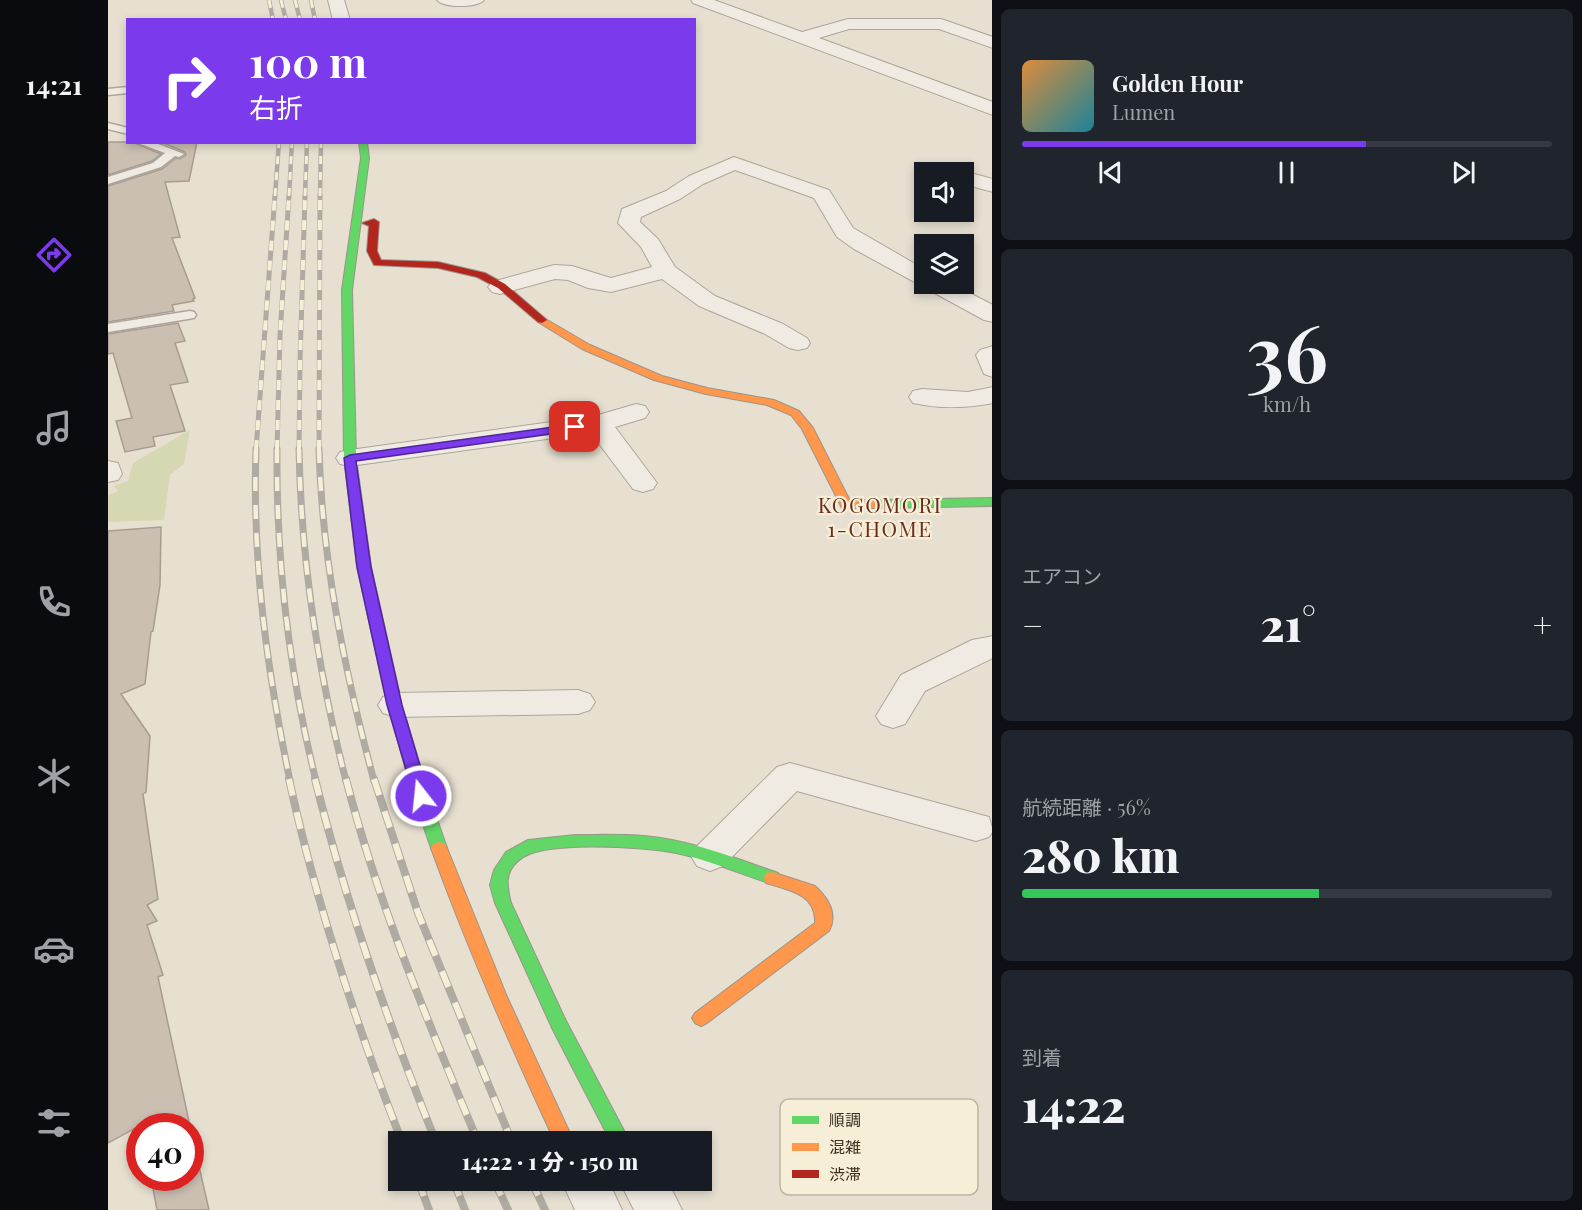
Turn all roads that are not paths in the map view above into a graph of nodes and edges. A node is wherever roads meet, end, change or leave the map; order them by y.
1 (336, 0) edge
2 (445, 0) edge
3 (476, 0) edge
4 (699, 0) edge
5 (341, 18) edge
6 (802, 38) junction
7 (992, 44) edge
8 (126, 90) edge
9 (108, 92) edge
10 (992, 109) edge
11 (108, 126) edge
12 (126, 130) edge
13 (146, 144) edge
14 (363, 144) edge
15 (974, 180) edge
16 (108, 181) edge
17 (992, 186) edge
18 (356, 223) junction
19 (666, 271) junction
20 (914, 273) edge
21 (501, 287) junction
22 (954, 294) edge
23 (992, 314) edge
24 (190, 315) dead end
25 (108, 328) edge
26 (798, 344) dead end
27 (992, 395) edge
28 (922, 397) dead end
29 (636, 412) dead end
30 (598, 424) junction
31 (350, 458) junction
32 (108, 469) edge
33 (108, 474) edge
34 (643, 483) dead end
35 (992, 502) edge
36 (992, 647) edge
37 (578, 702) dead end
38 (395, 705) junction
39 (893, 716) dead end
40 (976, 827) dead end
41 (710, 855) junction
42 (701, 1018) dead end
43 (560, 1131) edge
44 (615, 1131) edge
45 (589, 1191) edge
46 (648, 1191) edge
47 (598, 1210) edge
48 (659, 1210) edge

1 - 5 street
2 - 3 street
4 - 6 street
6 - 7 street
6 - 10 street
8 - 9 lane
11 - 12 lane
13 - 16 lane
14 - 18 street
15 - 17 street
18 - 21 street
18 - 31 street
19 - 20 street
19 - 21 street
19 - 26 street
21 - 35 street
22 - 23 street
24 - 25 lane
27 - 28 street
29 - 30 street
30 - 31 street
30 - 34 street
31 - 38 street
32 - 33 street
36 - 39 street
37 - 38 street
38 - 43 street
40 - 41 street
41 - 42 street
41 - 44 street
45 - 47 street
46 - 48 street

